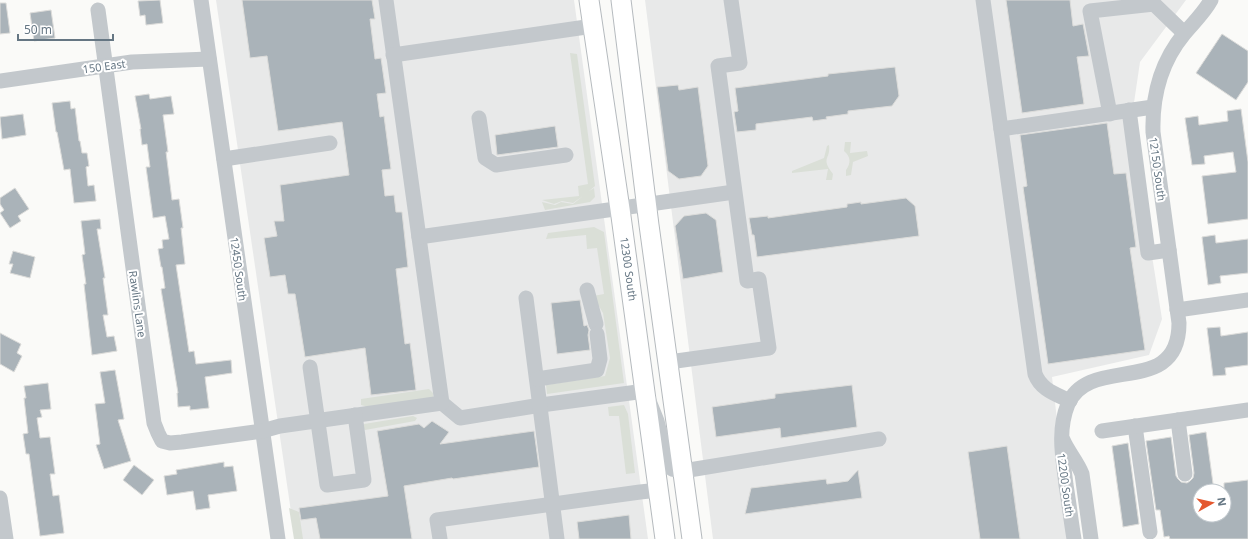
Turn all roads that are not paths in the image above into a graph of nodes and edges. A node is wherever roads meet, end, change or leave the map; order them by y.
1 (201, 0) edge
2 (386, 0) edge
3 (589, 0) edge
4 (620, 0) edge
5 (731, 0) edge
6 (984, 0) edge
7 (1211, 0) edge
8 (98, 10) dead end
9 (593, 26) junction
10 (1184, 33) junction
11 (393, 55) junction
12 (209, 59) junction
13 (105, 66) junction
14 (0, 80) edge
15 (1153, 107) junction
16 (1129, 110) junction
17 (1110, 114) junction
18 (479, 118) dead end
19 (1001, 129) junction
20 (330, 144) dead end
21 (566, 155) dead end
22 (224, 159) junction
23 (734, 192) junction
24 (646, 205) junction
25 (620, 209) junction
26 (419, 237) junction
27 (1169, 250) junction
28 (587, 290) dead end
29 (526, 298) dead end
30 (1248, 300) edge
31 (1178, 310) junction
32 (669, 362) junction
33 (310, 367) dead end
34 (537, 379) junction
35 (645, 391) junction
36 (1072, 398) junction
37 (442, 403) junction
38 (541, 405) junction
39 (1248, 410) edge
40 (355, 415) junction
41 (318, 420) junction
42 (1178, 420) junction
43 (1135, 426) junction
44 (262, 431) junction
45 (1062, 431) junction
46 (1102, 431) dead end
47 (879, 439) dead end
48 (683, 471) junction
49 (1185, 474) dead end
50 (659, 490) junction
51 (0, 498) edge
52 (553, 504) junction
53 (1150, 532) dead end
54 (6, 539) edge
55 (278, 539) edge
56 (440, 539) edge
57 (557, 539) edge
58 (665, 539) edge
59 (692, 539) edge
60 (1074, 539) edge
61 (1090, 539) edge

1 - 12 street, 12450 South
2 - 11 street
3 - 9 main road, 12300 South
4 - 24 main road
5 - 23 street
6 - 19 street
7 - 10 street, 12150 South
8 - 13 street, Rawlins Lane
9 - 11 street
9 - 25 main road, 12300 South
10 - 15 street, 12150 South
10 - 17 street
11 - 26 street
12 - 13 street, 150 East
12 - 22 street, 12450 South
13 - 14 street, 150 East
13 - 44 street, Rawlins Lane
15 - 16 street
15 - 27 street, 12150 South
16 - 17 street
16 - 27 street
17 - 19 street
18 - 21 street
19 - 36 street
20 - 22 street
22 - 44 street, 12450 South
23 - 24 street
23 - 32 street
24 - 25 street
24 - 32 main road
25 - 26 street
25 - 35 main road, 12300 South
26 - 37 street
27 - 31 street, 12150 South
28 - 34 street
29 - 34 street
30 - 31 street
31 - 36 street, 12150 South
32 - 48 main road
33 - 41 street
34 - 38 street
35 - 38 street
35 - 48 street
35 - 50 main road, 12300 South
36 - 45 street, 12200 South
37 - 38 street
37 - 40 street, Rawlins Lane
38 - 52 street
39 - 42 street
40 - 41 street, Rawlins Lane
40 - 41 street
41 - 44 street, Rawlins Lane
42 - 43 street
42 - 49 street
43 - 46 street
43 - 53 street
44 - 55 street, 12450 South
45 - 60 street, 12200 South
45 - 61 street, 12200 South
47 - 48 street
48 - 59 main road
50 - 52 street
50 - 58 main road, 12300 South
51 - 54 street
52 - 56 street
52 - 57 street

